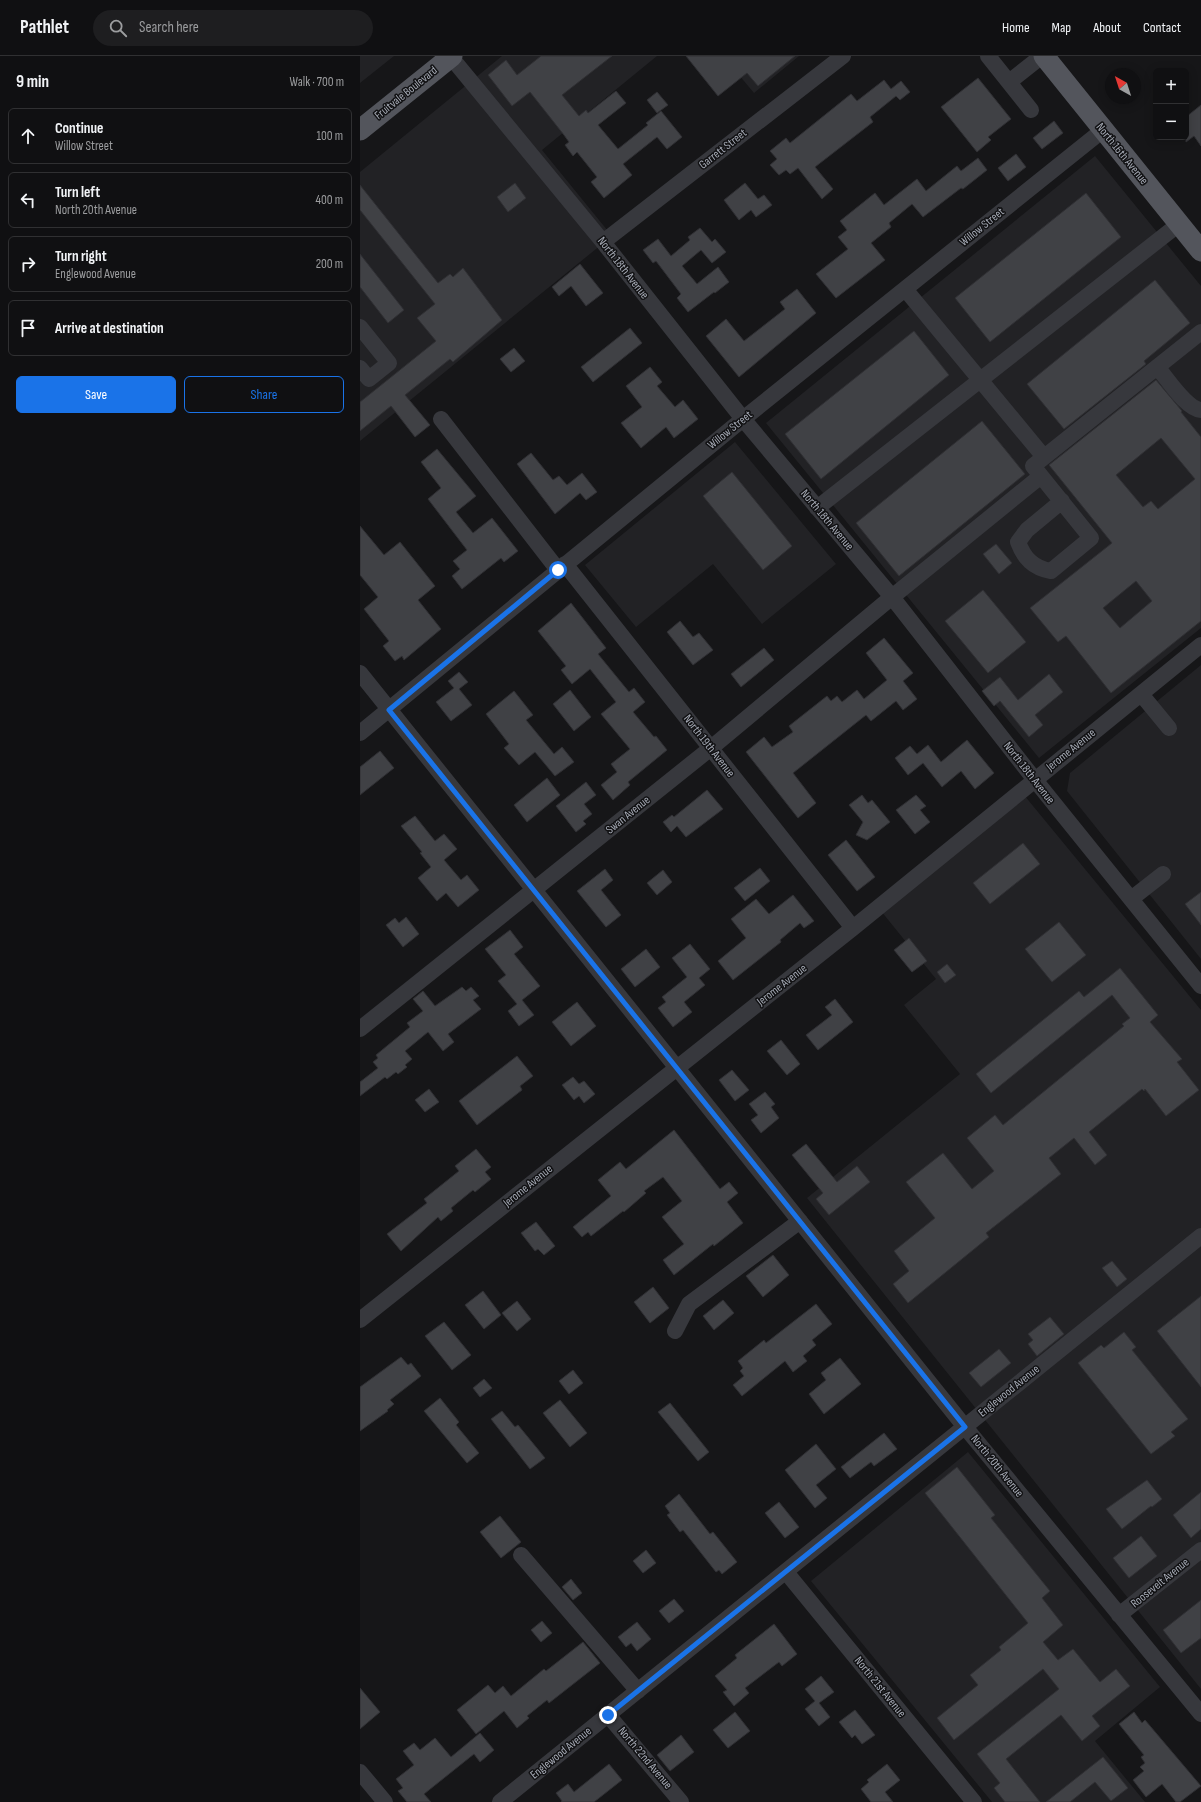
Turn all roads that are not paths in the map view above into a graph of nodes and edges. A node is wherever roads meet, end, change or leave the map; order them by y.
1 (450, 56) edge
2 (843, 56) edge
3 (988, 56) edge
4 (1043, 56) edge
5 (1009, 82) junction
6 (1031, 110) dead end
7 (360, 130) edge
8 (1103, 130) junction
9 (1179, 224) junction
10 (603, 242) junction
11 (1201, 252) edge
12 (906, 289) junction
13 (360, 327) edge
14 (1201, 332) edge
15 (1158, 367) junction
16 (360, 368) edge
17 (980, 380) junction
18 (1201, 410) edge
19 (441, 419) dead end
20 (743, 419) junction
21 (1044, 457) junction
22 (1040, 476) junction
23 (1062, 501) junction
24 (817, 508) junction
25 (562, 567) junction
26 (892, 597) junction
27 (1201, 645) edge
28 (360, 673) edge
29 (1141, 694) junction
30 (389, 710) junction
31 (1169, 728) dead end
32 (360, 733) edge
33 (710, 748) junction
34 (1034, 780) junction
35 (1163, 874) dead end
36 (534, 890) junction
37 (1131, 899) junction
38 (853, 928) junction
39 (1201, 986) edge
40 (360, 1029) edge
41 (676, 1069) junction
42 (800, 1222) junction
43 (1201, 1236) edge
44 (360, 1320) edge
45 (675, 1331) dead end
46 (965, 1427) junction
47 (1201, 1550) edge
48 (521, 1555) dead end
49 (786, 1572) junction
50 (1119, 1615) junction
51 (638, 1691) junction
52 (1201, 1714) edge
53 (608, 1715) junction
54 (360, 1772) edge
55 (385, 1802) edge
56 (500, 1802) edge
57 (681, 1802) edge
58 (974, 1802) edge

1 - 7 main road, Fruitvale Boulevard
1 - 10 street, North 18th Avenue
2 - 10 street, Garrett Street
3 - 5 street
4 - 5 street
4 - 8 main road, North 16th Avenue
5 - 6 street
8 - 9 main road, North 16th Avenue
8 - 12 street, Willow Street
9 - 11 main road, North 16th Avenue
9 - 17 street
10 - 20 street, North 18th Avenue
12 - 17 street
12 - 20 street, Willow Street
13 - 16 street
14 - 15 street
15 - 18 street
15 - 21 street
17 - 21 street
17 - 24 street
19 - 25 street, North 19th Avenue
20 - 24 street, North 18th Avenue
20 - 25 street, Willow Street
21 - 22 street
22 - 23 street
22 - 26 street, Swan Avenue
23 - 23 street
24 - 26 street, North 18th Avenue
25 - 30 street, Willow Street
25 - 33 street, North 19th Avenue
26 - 33 street, Swan Avenue
26 - 34 street, North 18th Avenue
27 - 29 street, Jerome Avenue
28 - 30 street, North 20th Avenue
29 - 31 street
29 - 34 street, Jerome Avenue
30 - 32 street, Willow Street
30 - 36 street, North 20th Avenue
33 - 36 street, Swan Avenue
33 - 38 street, North 19th Avenue
34 - 37 street, North 18th Avenue
34 - 38 street, Jerome Avenue
35 - 37 street
36 - 40 street, Swan Avenue
36 - 41 street, North 20th Avenue
37 - 39 street, North 18th Avenue
38 - 41 street, Jerome Avenue
41 - 42 street, North 20th Avenue
41 - 44 street, Jerome Avenue
42 - 45 street
42 - 46 street, North 20th Avenue
43 - 46 street, Englewood Avenue
46 - 49 street, Englewood Avenue
46 - 50 street, North 20th Avenue
47 - 50 street, Roosevelt Avenue
48 - 51 street
49 - 51 street, Englewood Avenue
49 - 58 street, North 21st Avenue
50 - 52 street, North 20th Avenue
51 - 53 street, Englewood Avenue
53 - 56 street, Englewood Avenue
53 - 57 street, North 22nd Avenue
54 - 55 street

